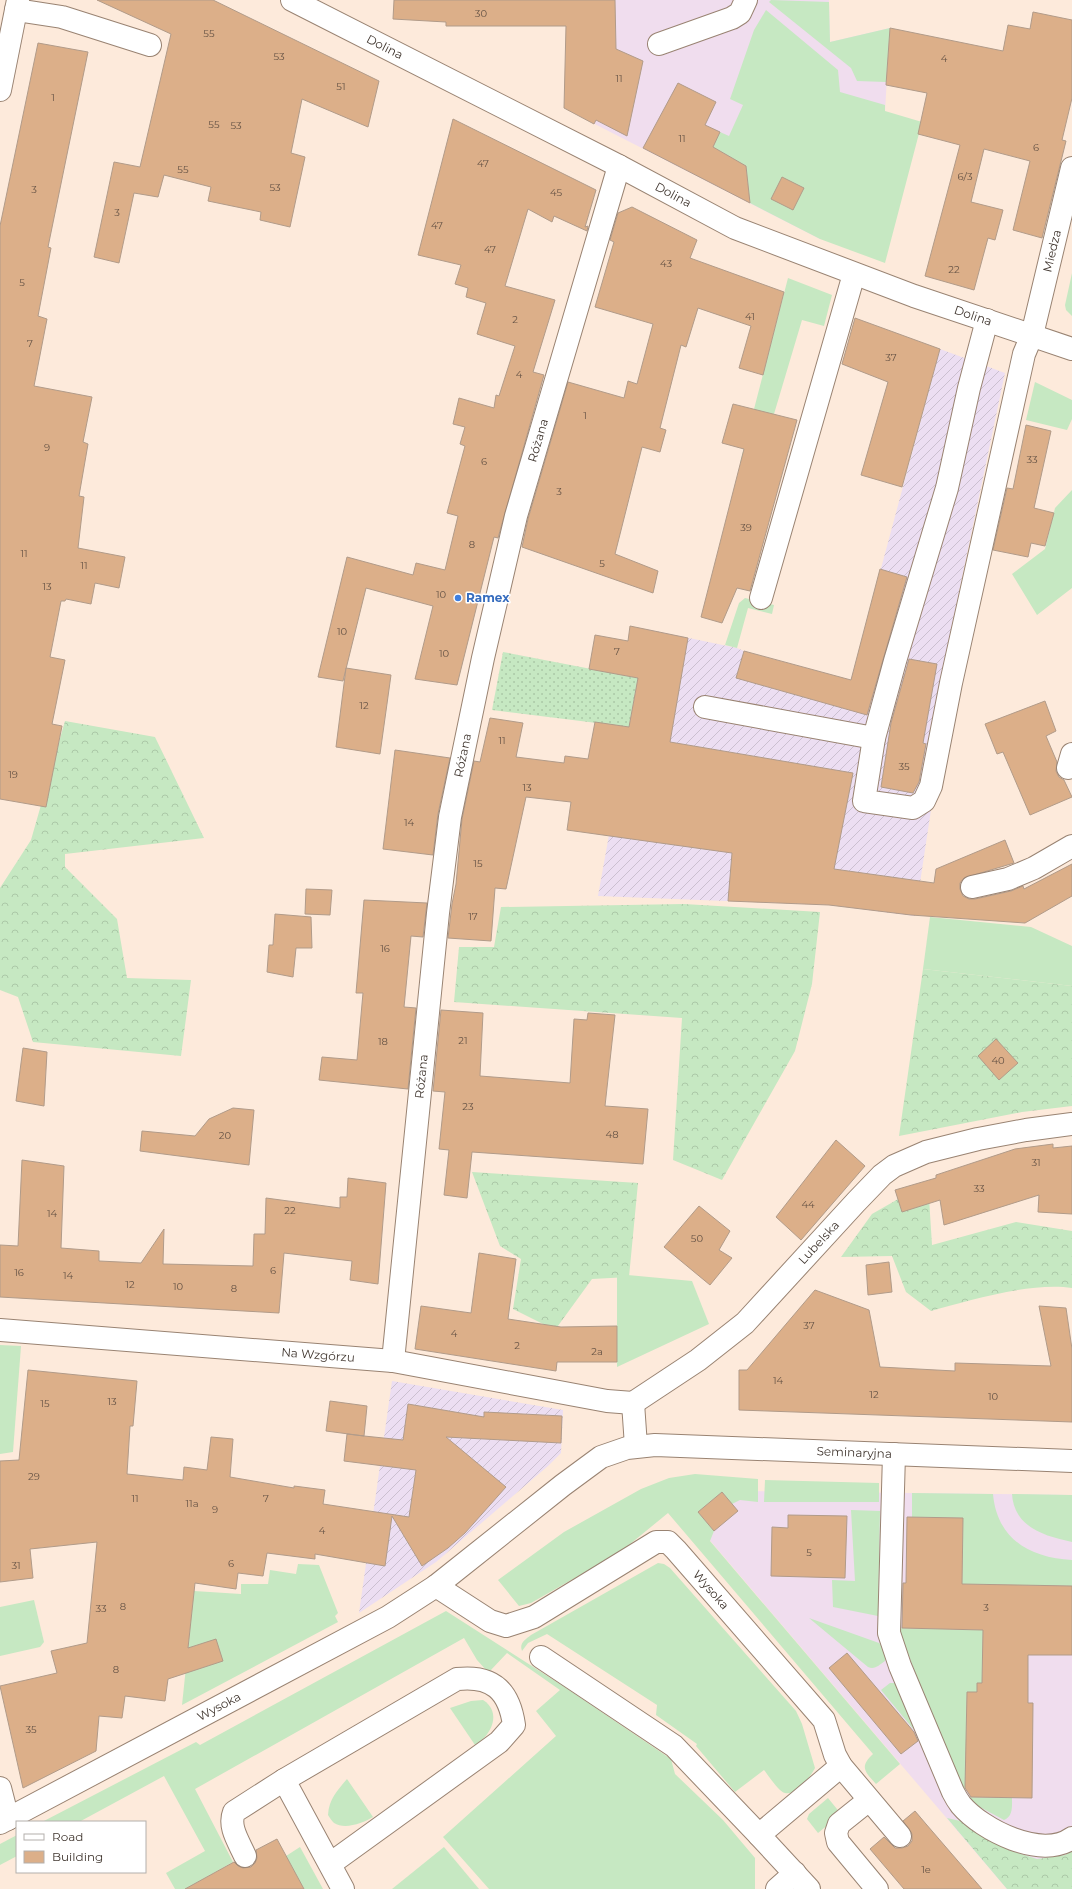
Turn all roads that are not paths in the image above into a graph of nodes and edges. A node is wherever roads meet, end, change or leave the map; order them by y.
1 (292, 0) edge
2 (746, 0) edge
3 (17, 5) edge
4 (659, 44) dead end
5 (150, 45) dead end
6 (0, 90) edge
7 (619, 166) junction
8 (1072, 168) edge
9 (854, 274) junction
10 (987, 320) junction
11 (1032, 335) junction
12 (1072, 349) edge
13 (761, 598) dead end
14 (705, 707) dead end
15 (874, 738) junction
16 (1072, 846) edge
17 (972, 887) dead end
18 (1072, 1124) edge
19 (0, 1330) edge
20 (393, 1361) junction
21 (633, 1403) junction
22 (636, 1446) junction
23 (894, 1454) junction
24 (1072, 1461) edge
25 (436, 1586) junction
26 (542, 1657) dead end
27 (840, 1766) junction
28 (284, 1780) junction
29 (0, 1788) edge
30 (869, 1800) junction
31 (4, 1821) edge
32 (759, 1835) junction
33 (900, 1836) dead end
34 (1072, 1838) edge
35 (245, 1856) dead end
36 (330, 1864) junction
37 (802, 1881) edge
38 (343, 1889) edge
39 (777, 1889) edge
40 (877, 1889) edge

1 - 7 street, Dolina
2 - 4 street
3 - 5 street
3 - 6 street
7 - 9 street, Dolina
7 - 20 street, Różana
8 - 11 street, Miedza
9 - 10 street, Dolina
9 - 13 street
10 - 11 street, Dolina
10 - 15 street
11 - 12 street, Dolina
11 - 15 street, Miedza
14 - 15 street
16 - 17 street
18 - 21 street, Lubelska
19 - 20 street, Na Wzgórzu
20 - 21 street, Na Wzgórzu
21 - 22 street
22 - 23 street, Seminaryjna
22 - 25 street, Wysoka
23 - 24 street, Seminaryjna
23 - 34 street
25 - 27 street, Wysoka
25 - 31 street, Wysoka
26 - 32 street
27 - 30 street, Wysoka
27 - 32 street
28 - 35 street
28 - 36 street
28 - 36 street
29 - 31 street
30 - 33 street, Wysoka
30 - 40 street
32 - 37 street
36 - 38 street
37 - 39 street

